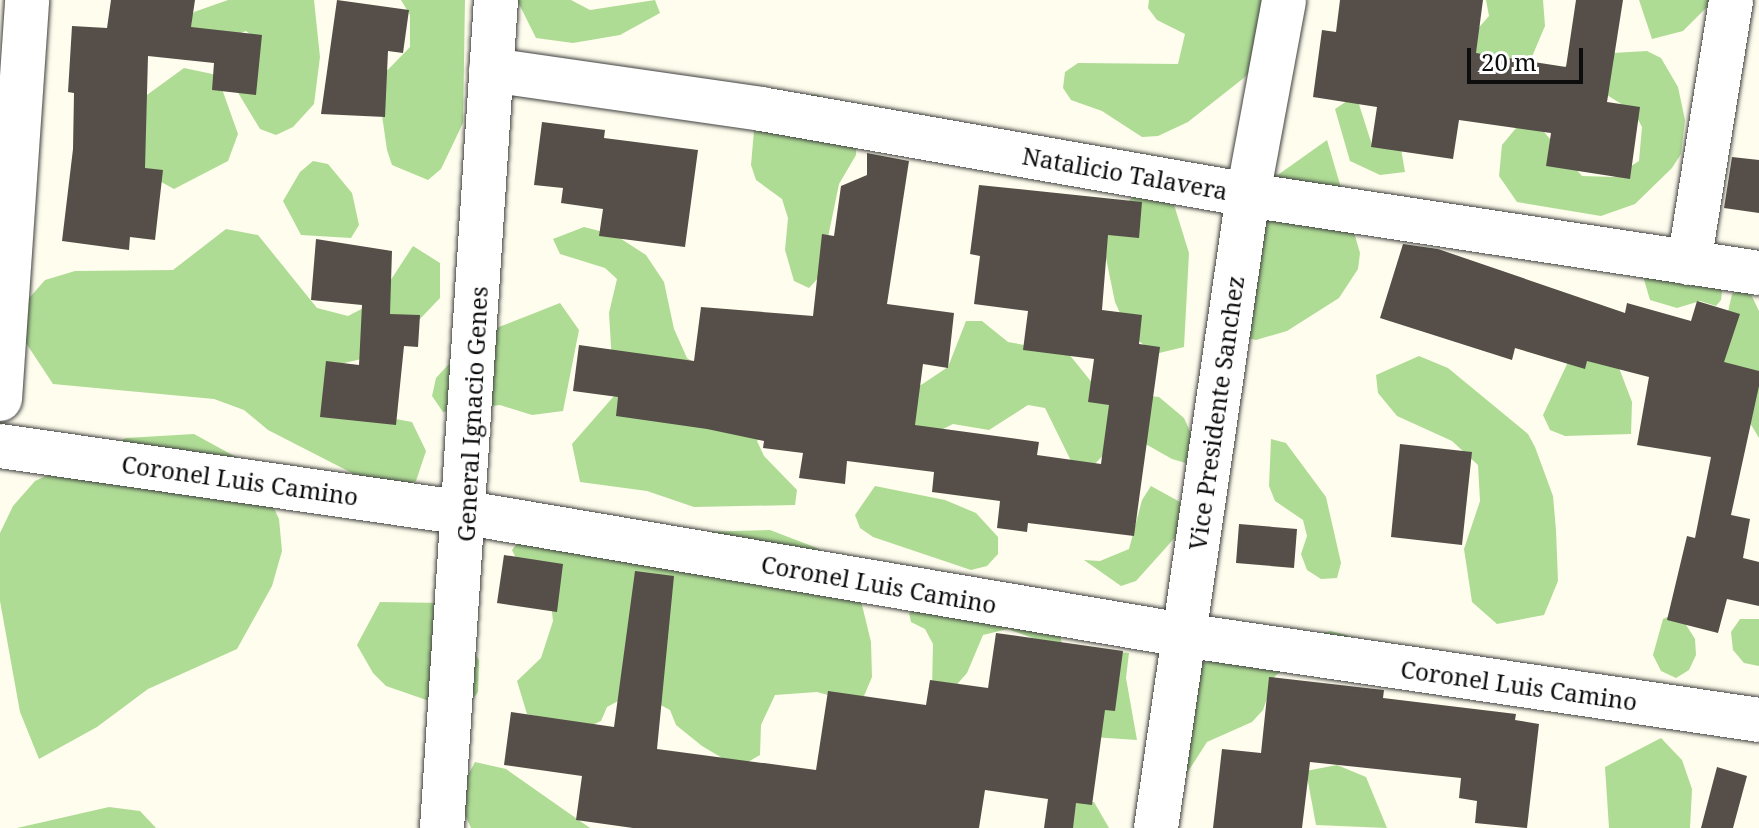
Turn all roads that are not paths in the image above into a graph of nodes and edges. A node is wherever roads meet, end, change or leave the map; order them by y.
1 (27, 0) edge
2 (496, 0) edge
3 (1284, 0) edge
4 (1731, 0) edge
5 (491, 70) junction
6 (1248, 195) junction
7 (1689, 263) junction
8 (1759, 273) edge
9 (0, 399) edge
10 (0, 446) edge
11 (467, 513) junction
12 (1183, 635) junction
13 (1759, 720) edge
14 (442, 828) edge
15 (1156, 828) edge

1 - 9 street
2 - 5 street, General Ignacio Genes
3 - 6 street, Vice Presidente Sanchez
4 - 7 street
5 - 6 street, Natalicio Talavera
5 - 11 street, General Ignacio Genes
6 - 7 street, Natalicio Talavera
6 - 12 street, Vice Presidente Sanchez
7 - 8 street, Natalicio Talavera
10 - 11 street, Coronel Luis Camino
11 - 12 street, Coronel Luis Camino
11 - 14 street, General Ignacio Genes
12 - 13 street, Coronel Luis Camino
12 - 15 street, Vice Presidente Sanchez

